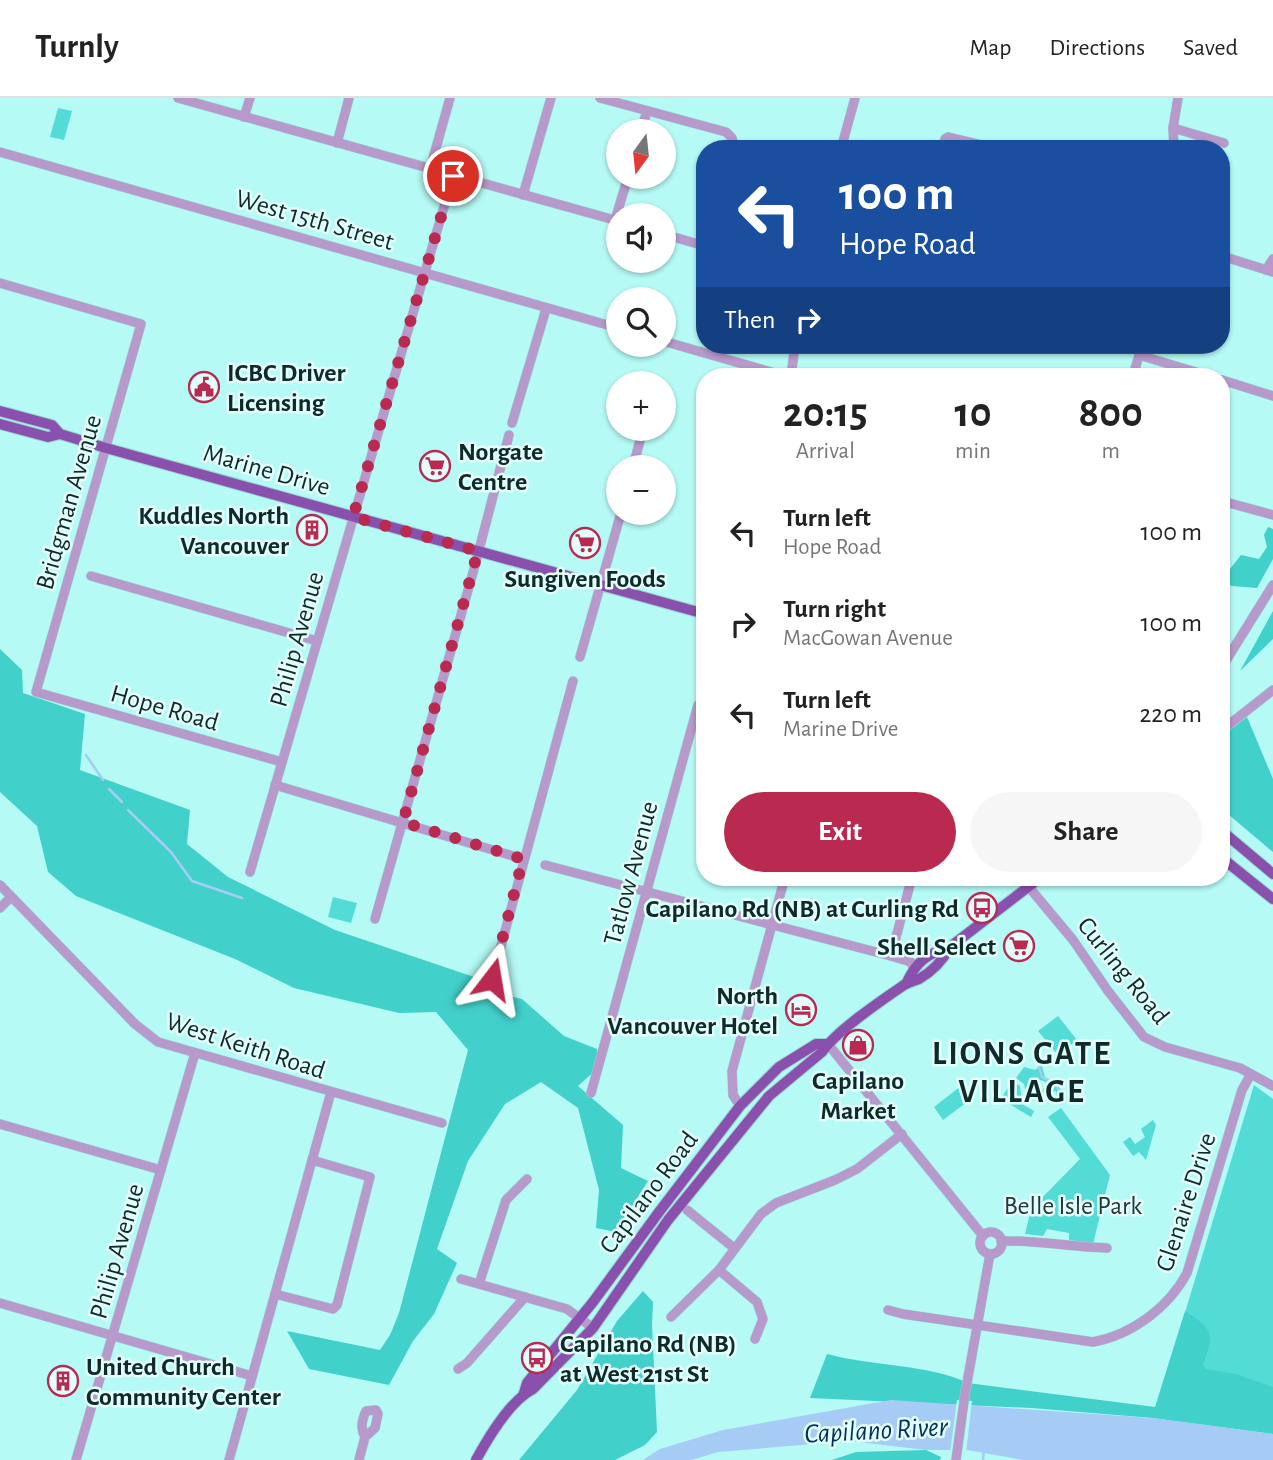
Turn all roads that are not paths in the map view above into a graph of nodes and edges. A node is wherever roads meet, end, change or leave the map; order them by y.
1 (178, 98) edge
2 (250, 98) edge
3 (349, 98) edge
4 (450, 98) edge
5 (551, 98) edge
6 (600, 98) edge
7 (855, 98) edge
8 (1178, 98) edge
9 (647, 111) junction
10 (244, 117) junction
11 (645, 119) edge
12 (1173, 128) junction
13 (733, 140) edge
14 (843, 140) edge
15 (945, 140) edge
16 (960, 140) edge
17 (1174, 140) edge
18 (1214, 140) edge
19 (337, 143) junction
20 (0, 152) edge
21 (430, 169) junction
22 (453, 176) junction
23 (523, 195) junction
24 (606, 218) edge
25 (676, 238) edge
26 (696, 243) edge
27 (1230, 258) edge
28 (1273, 258) edge
29 (1270, 271) edge
30 (425, 272) junction
31 (0, 283) edge
32 (546, 309) junction
33 (606, 325) edge
34 (676, 345) edge
35 (696, 350) edge
36 (708, 354) edge
37 (1151, 354) edge
38 (757, 368) edge
39 (1188, 368) edge
40 (1230, 383) edge
41 (1273, 396) edge
42 (0, 411) edge
43 (512, 423) dead end
44 (0, 424) edge
45 (60, 434) junction
46 (509, 435) dead end
47 (106, 448) junction
48 (1230, 503) edge
49 (1273, 515) edge
50 (353, 517) junction
51 (618, 525) edge
52 (478, 551) junction
53 (91, 576) dead end
54 (600, 585) junction
55 (1273, 585) edge
56 (696, 612) edge
57 (317, 641) junction
58 (1230, 654) edge
59 (580, 657) dead end
60 (573, 681) dead end
61 (1273, 690) edge
62 (36, 692) joint
63 (696, 712) edge
64 (1230, 724) edge
65 (282, 762) junction
66 (275, 785) junction
67 (403, 822) junction
68 (1230, 838) edge
69 (523, 859) junction
70 (1230, 864) edge
71 (545, 865) dead end
72 (250, 872) dead end
73 (1273, 874) edge
74 (0, 885) edge
75 (783, 886) edge
76 (910, 886) edge
77 (1028, 886) joint
78 (647, 892) junction
79 (11, 897) junction
80 (1273, 899) edge
81 (0, 908) edge
82 (375, 919) dead end
83 (772, 926) junction
84 (950, 947) junction
85 (891, 956) junction
86 (914, 967) junction
87 (492, 979) dead end
88 (906, 984) junction
89 (828, 1044) junction
90 (195, 1053) junction
91 (1247, 1072) junction
92 (1273, 1087) edge
93 (331, 1092) junction
94 (591, 1093) dead end
95 (740, 1107) junction
96 (442, 1123) dead end
97 (0, 1124) edge
98 (902, 1134) junction
99 (312, 1160) junction
100 (161, 1170) junction
101 (703, 1175) junction
102 (527, 1179) dead end
103 (688, 1210) dead end
104 (983, 1236) junction
105 (1001, 1241) junction
106 (734, 1248) junction
107 (1107, 1248) dead end
108 (990, 1254) junction
109 (719, 1270) junction
110 (461, 1279) dead end
111 (479, 1284) junction
112 (275, 1294) junction
113 (525, 1297) junction
114 (0, 1303) edge
115 (888, 1310) dead end
116 (671, 1317) dead end
117 (580, 1319) junction
118 (977, 1324) junction
119 (593, 1328) junction
120 (114, 1335) junction
121 (754, 1339) dead end
122 (458, 1369) dead end
123 (252, 1376) junction
124 (524, 1393) junction
125 (365, 1437) dead end
126 (76, 1460) edge
127 (229, 1460) edge
128 (359, 1460) edge
129 (476, 1460) edge
130 (956, 1460) edge

1 - 10 street
2 - 10 street
3 - 19 street
4 - 21 street
5 - 23 street
6 - 9 street
7 - 14 street
8 - 12 street
9 - 11 street
9 - 13 street
10 - 19 street
12 - 17 street
12 - 18 street
15 - 16 street
19 - 21 street
20 - 30 street, West 15th Street
21 - 22 street
22 - 23 street
22 - 30 street, Philip Avenue
23 - 24 street
25 - 26 street
27 - 29 street
28 - 29 street
30 - 32 street, West 15th Street
30 - 50 street, Philip Avenue
31 - 47 street, Bridgman Avenue
32 - 33 street, West 15th Street
32 - 43 street
34 - 35 street
36 - 38 street
37 - 39 street
40 - 41 street
42 - 45 main road, Marine Drive
44 - 45 main road, Marine Drive
45 - 47 main road, Marine Drive
46 - 52 street
47 - 50 main road, Marine Drive
47 - 62 street, Bridgman Avenue
48 - 49 street
50 - 52 main road, Marine Drive
50 - 57 street, Philip Avenue
51 - 54 street
52 - 54 main road, Marine Drive
52 - 67 street
53 - 57 street
54 - 56 main road, Marine Drive
54 - 59 street
55 - 58 street
57 - 65 street, Philip Avenue
60 - 69 street
61 - 64 street
62 - 65 street, Hope Road
63 - 78 street, Tatlow Avenue
65 - 66 street, Philip Avenue
66 - 67 street
66 - 72 street, Philip Avenue
67 - 69 street
67 - 82 street
68 - 73 main road
69 - 87 street
70 - 80 main road
71 - 78 street
74 - 79 street, West Keith Road
75 - 83 street
76 - 85 street
77 - 84 main road, Capilano Road
77 - 91 street, Curling Road
78 - 83 street
78 - 94 street, Tatlow Avenue
79 - 81 street
79 - 90 street, West Keith Road
83 - 85 street
83 - 95 street
84 - 86 main road, Capilano Road
84 - 88 main road, Capilano Road
85 - 86 street
86 - 88 main road
88 - 89 main road, Capilano Road
89 - 95 main road, Capilano Road
89 - 98 street
89 - 101 main road, Capilano Road
90 - 93 street, West Keith Road
90 - 100 street, Philip Avenue
91 - 92 street, Curling Road
91 - 118 street, Glenaire Drive
93 - 96 street
93 - 99 street, West Keith Road
95 - 101 main road
95 - 117 main road, Capilano Road
97 - 100 street
98 - 104 street
98 - 106 street
99 - 112 street, West Keith Road
99 - 112 street
100 - 120 street, Philip Avenue
101 - 119 main road, Capilano Road
102 - 111 street
103 - 106 street
104 - 105 street
104 - 108 street
105 - 107 street
105 - 108 street
106 - 109 street
108 - 118 street
109 - 116 street
109 - 121 street
110 - 111 street
111 - 113 street
112 - 123 street, West Keith Road
113 - 117 street
113 - 122 street
114 - 120 street
115 - 118 street, Glenaire Drive
117 - 119 street
117 - 124 main road, Capilano Road
118 - 130 street
119 - 124 main road, Capilano Road
120 - 123 street
120 - 126 street, Philip Avenue
123 - 127 street, West Keith Road
124 - 129 main road, Capilano Road
125 - 128 street

